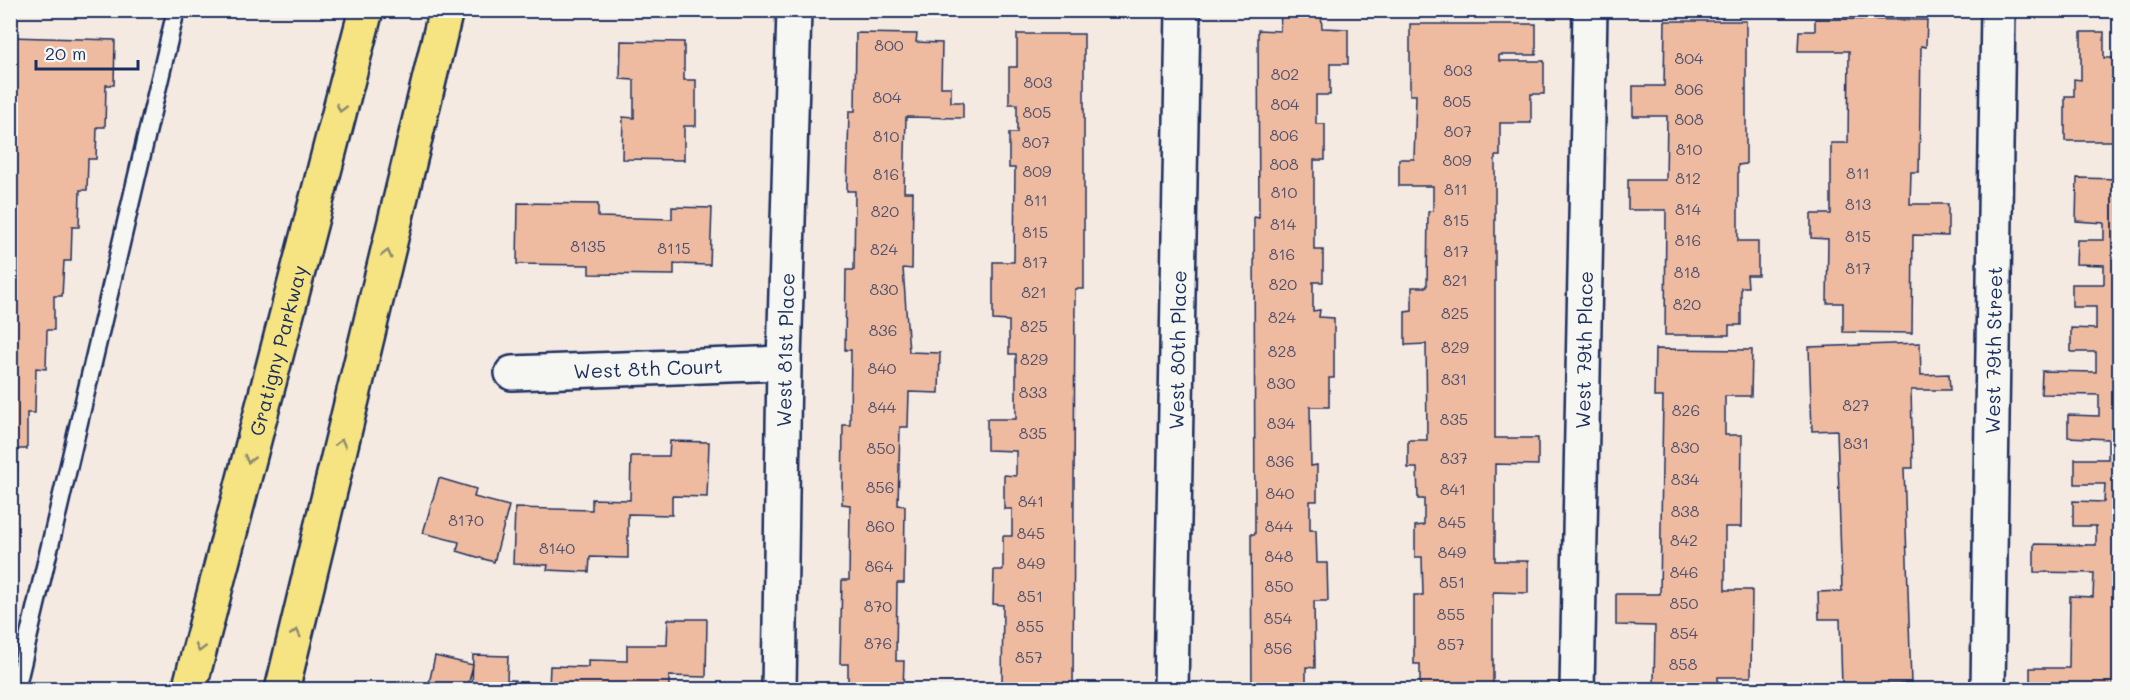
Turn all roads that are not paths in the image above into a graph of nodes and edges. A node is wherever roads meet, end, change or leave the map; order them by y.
1 (176, 10) edge
2 (366, 10) edge
3 (446, 10) edge
4 (794, 10) edge
5 (1183, 10) edge
6 (1590, 10) edge
7 (1998, 10) edge
8 (784, 363) junction
9 (512, 373) dead end
10 (15, 690) edge
11 (189, 690) edge
12 (282, 690) edge
13 (779, 690) edge
14 (1171, 690) edge
15 (1577, 690) edge
16 (1988, 690) edge

1 - 10 lane
2 -> 11 highway, Gratigny Parkway
12 -> 3 highway
4 - 8 street, West 81st Place
5 - 14 street, West 80th Place
6 - 15 street, West 79th Place
7 - 16 street, West 79th Street
8 - 9 street, West 8th Court
8 - 13 street, West 81st Place

